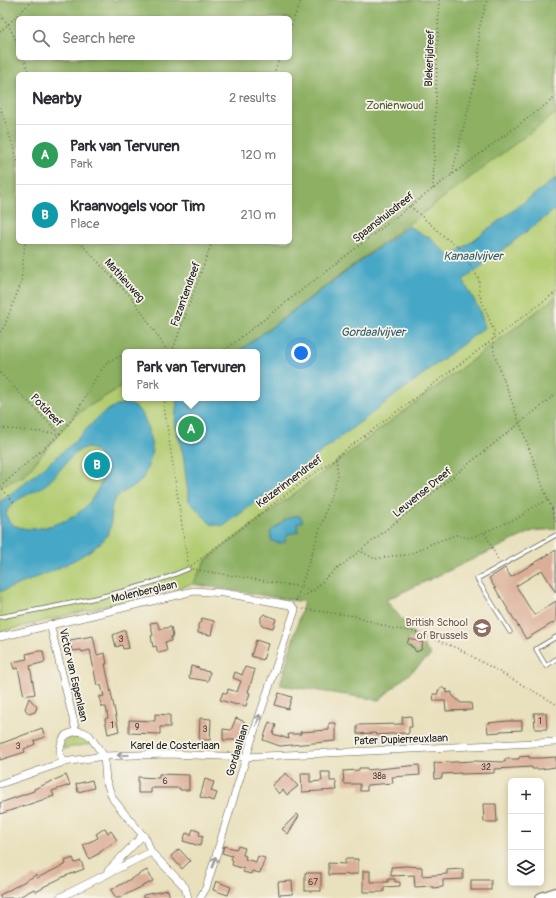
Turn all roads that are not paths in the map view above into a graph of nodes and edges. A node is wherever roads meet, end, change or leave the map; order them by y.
1 (556, 535) edge
2 (188, 569) road end
3 (294, 608) joint
4 (0, 617) edge
5 (50, 624) junction
6 (510, 632) dead end
7 (0, 636) edge
8 (556, 637) edge
9 (556, 660) edge
10 (76, 731) junction
11 (556, 742) edge
12 (104, 756) junction
13 (246, 757) junction
14 (64, 762) junction
15 (0, 784) edge
16 (143, 835) junction
17 (151, 852) junction
18 (104, 875) junction
19 (59, 898) edge
20 (188, 898) edge
21 (200, 898) edge

1 - 6 lane
2 - 4 lane
3 - 5 street, Molenberglaan
13 -> 3 street, Gordaallaan
5 - 7 street, Molenberglaan
5 - 10 street, Victor van Espenlaan
8 - 9 lane
10 - 12 street
10 - 14 street
11 - 13 street, Pater Dupierreuxlaan
13 -> 12 street, Karel de Costerlaan
12 - 14 street, Karel de Costerlaan
12 - 16 street
21 -> 13 street, Gordaallaan
14 - 15 street, Karel de Costerlaan
16 - 17 street
16 - 18 street
17 - 18 street
17 - 20 street
18 - 19 street

